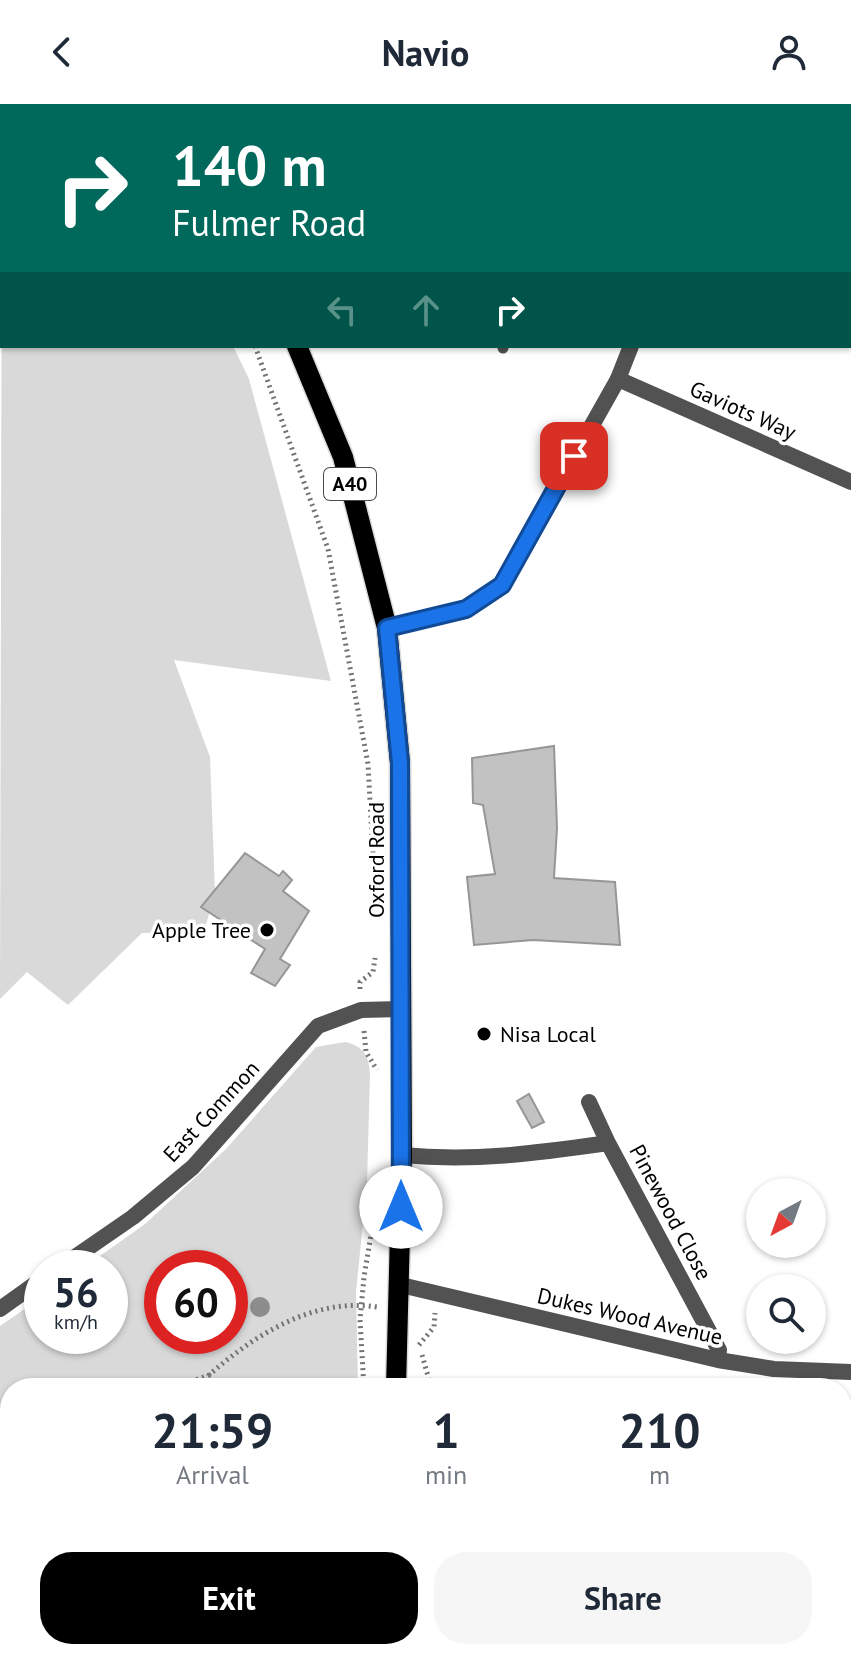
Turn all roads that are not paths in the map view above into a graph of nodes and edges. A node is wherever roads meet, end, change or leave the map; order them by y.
1 (298, 348) edge
2 (630, 348) edge
3 (618, 379) junction
4 (851, 482) edge
5 (387, 628) junction
6 (401, 1009) junction
7 (589, 1102) dead end
8 (608, 1143) junction
9 (402, 1155) junction
10 (85, 1250) edge
11 (401, 1285) junction
12 (24, 1292) edge
13 (0, 1309) edge
14 (718, 1360) junction
15 (851, 1372) edge
16 (396, 1378) edge

1 - 5 main road, Oxford Road / A40
2 - 3 street
3 - 4 street, Gaviots Way
3 - 5 street
5 - 6 main road, Oxford Road / A40
6 - 9 main road, Oxford Road / A40
6 - 10 street, East Common
7 - 8 street
8 - 9 street, Pinewood Close
8 - 14 street, Pinewood Close
9 - 11 main road, Oxford Road / A40
11 - 14 street, Dukes Wood Avenue
11 - 16 main road, Oxford Road / A40
12 - 13 street
14 - 15 street, Dukes Wood Avenue

